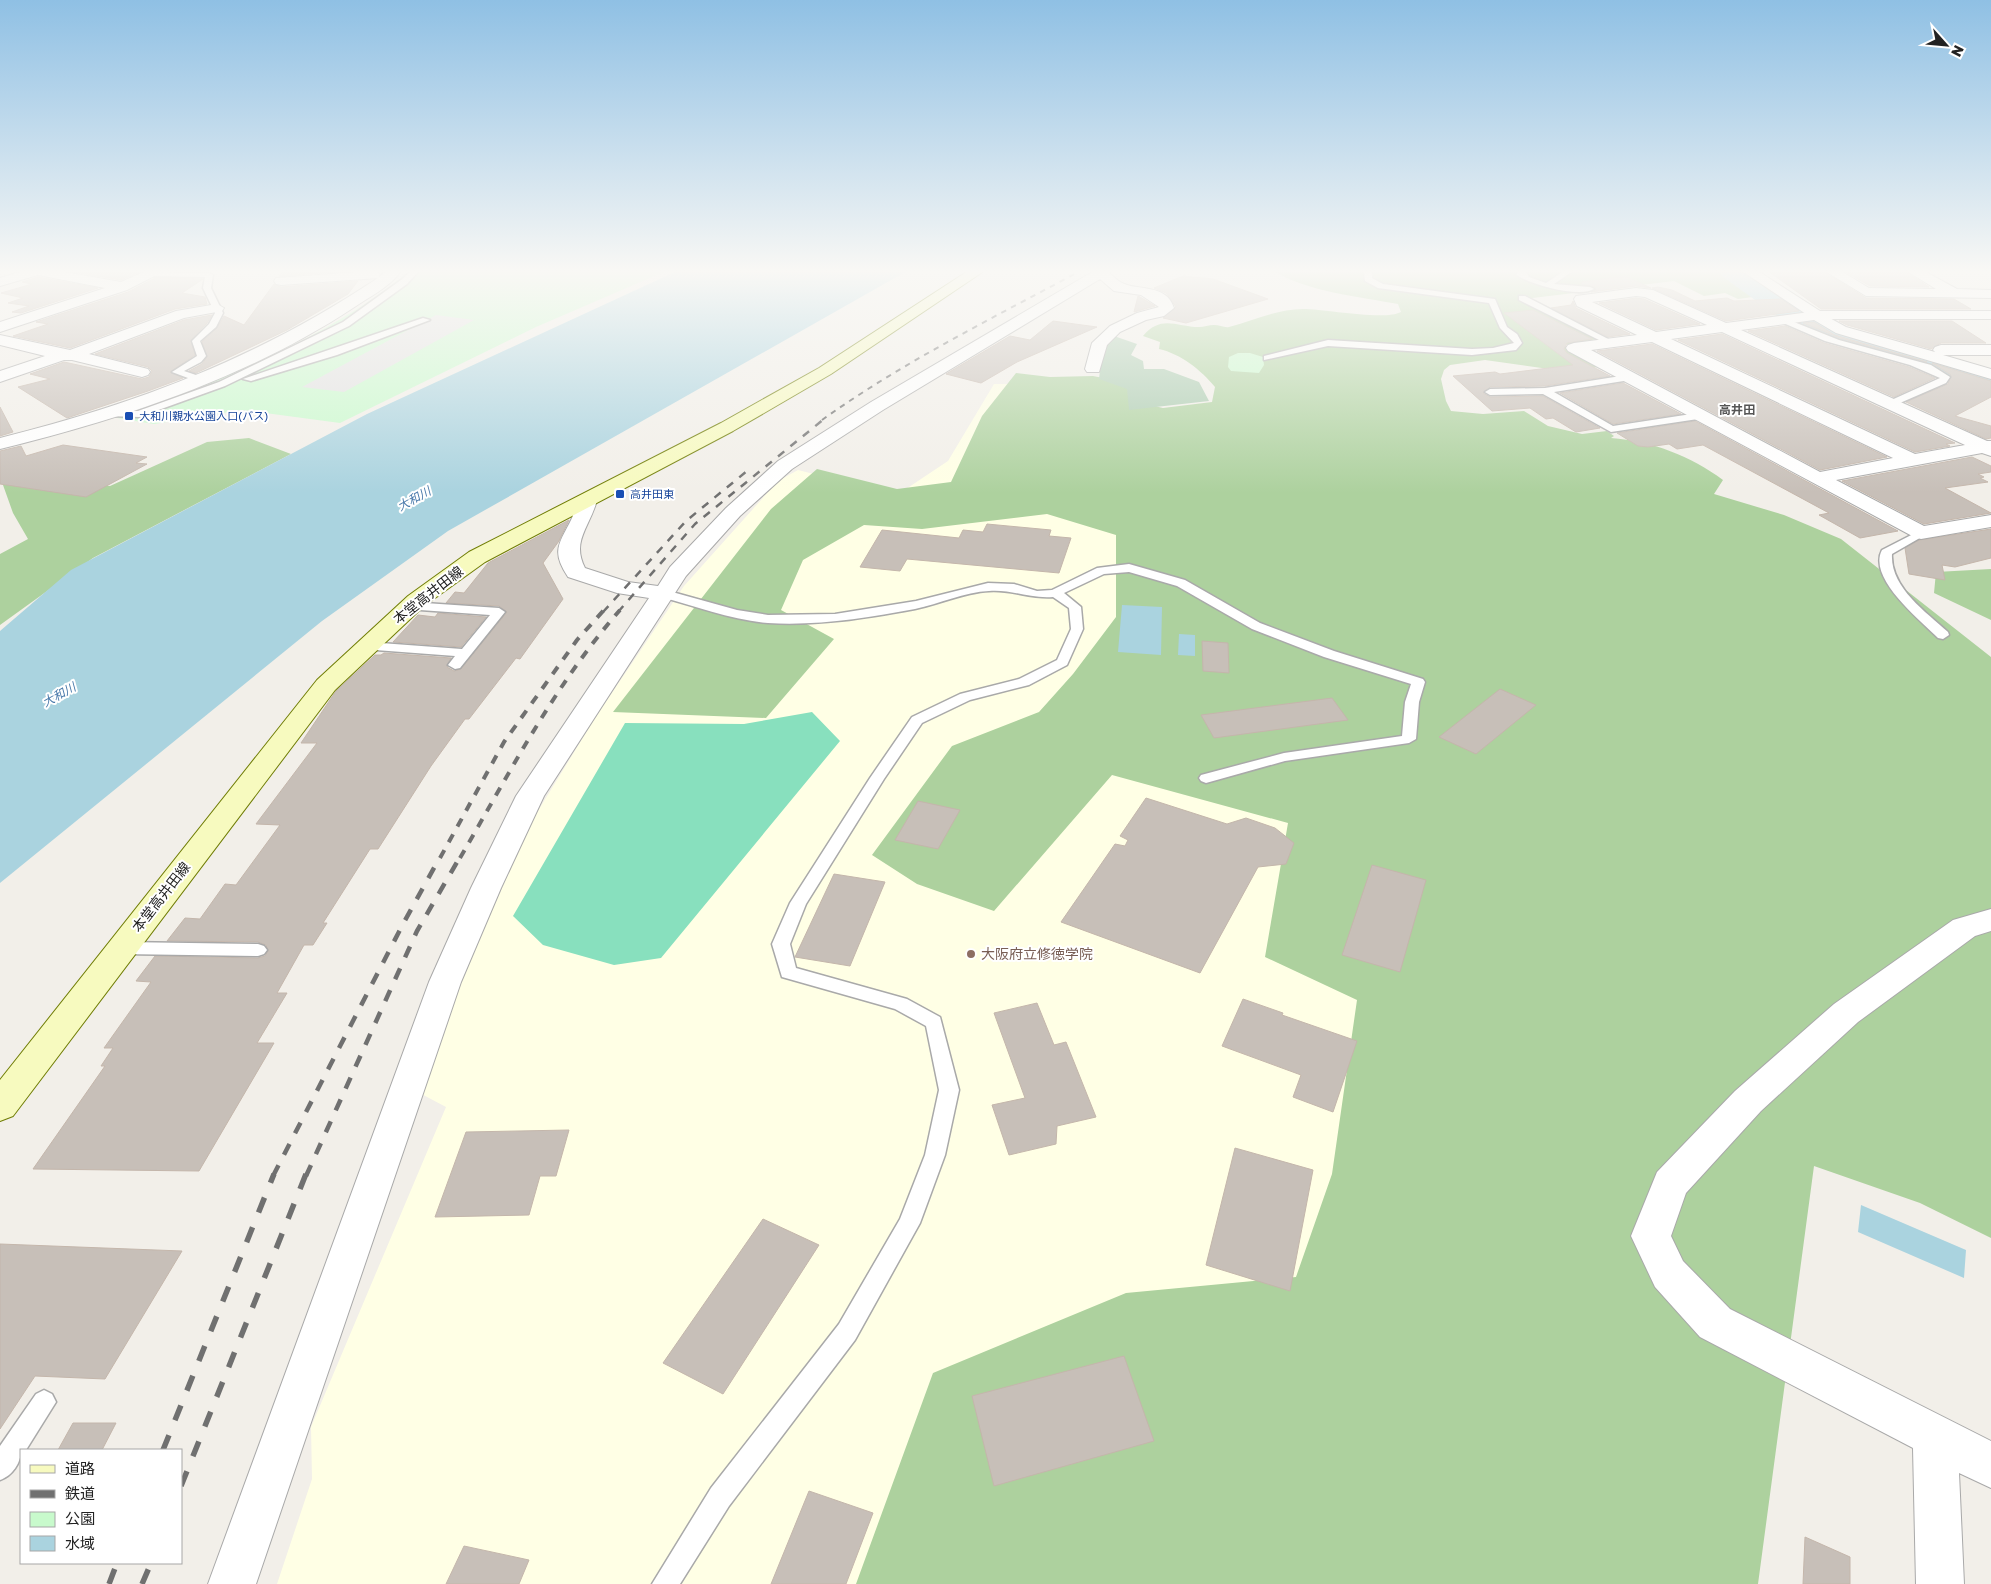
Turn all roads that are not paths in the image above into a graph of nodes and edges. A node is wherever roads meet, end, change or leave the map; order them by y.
1 (22, 345) edge
2 (95, 345) edge
3 (198, 345) edge
4 (274, 345) edge
5 (303, 345) edge
6 (357, 345) edge
7 (865, 345) edge
8 (980, 345) edge
9 (1099, 345) edge
10 (1320, 345) edge
11 (1359, 345) edge
12 (1517, 345) edge
13 (1592, 345) edge
14 (1669, 345) edge
15 (1763, 345) edge
16 (1849, 345) edge
17 (1890, 345) edge
18 (1907, 350) junction
19 (1991, 350) edge
20 (67, 355) junction
21 (1267, 358) dead end
22 (1093, 369) dead end
23 (142, 372) dead end
24 (5, 373) edge
25 (1991, 374) edge
26 (1627, 378) junction
27 (200, 379) junction
28 (1545, 391) junction
29 (1490, 392) dead end
30 (170, 403) junction
31 (1890, 404) junction
32 (107, 412) junction
33 (1698, 416) junction
34 (0, 444) edge
35 (1990, 448) edge
36 (1914, 461) junction
37 (1817, 478) junction
38 (587, 500) junction
39 (1991, 521) edge
40 (1921, 533) junction
41 (1055, 593) junction
42 (665, 594) junction
43 (410, 606) junction
44 (1943, 635) dead end
45 (367, 646) junction
46 (465, 653) junction
47 (455, 665) dead end
48 (1206, 778) dead end
49 (1991, 920) edge
50 (122, 948) junction
51 (258, 950) dead end
52 (0, 1106) edge
53 (44, 1402) dead end
54 (1934, 1437) junction
55 (1991, 1465) edge
56 (0, 1468) edge
57 (232, 1584) edge
58 (664, 1584) edge
59 (1940, 1584) edge

1 - 20 street
2 - 20 street
3 - 27 lane
4 - 27 street
5 - 30 lane
6 - 30 lane
7 - 38 main road, 本堂高井田線
8 - 42 street
9 - 22 street
10 - 21 lane
11 - 12 lane
13 - 26 street
14 - 36 street
15 - 31 street
16 - 31 lane
17 - 18 street
18 - 19 street
18 - 25 street
20 - 23 street
20 - 24 street
26 - 28 lane
26 - 33 street
27 - 32 street
28 - 29 lane
28 - 33 lane
30 - 32 lane
31 - 35 street
32 - 34 street
33 - 37 street
35 - 36 street
36 - 37 street
37 - 40 street
38 - 42 street
38 - 43 main road, 本堂高井田線
39 - 40 street
40 - 44 lane
41 - 42 lane
41 - 48 lane
41 - 58 lane
42 - 57 street
43 - 45 main road, 本堂高井田線
43 - 46 lane
45 - 46 lane
45 - 50 main road, 本堂高井田線
46 - 47 lane
49 - 54 street
50 - 51 lane
50 - 52 main road, 本堂高井田線
53 - 56 lane
54 - 55 street
54 - 59 street

